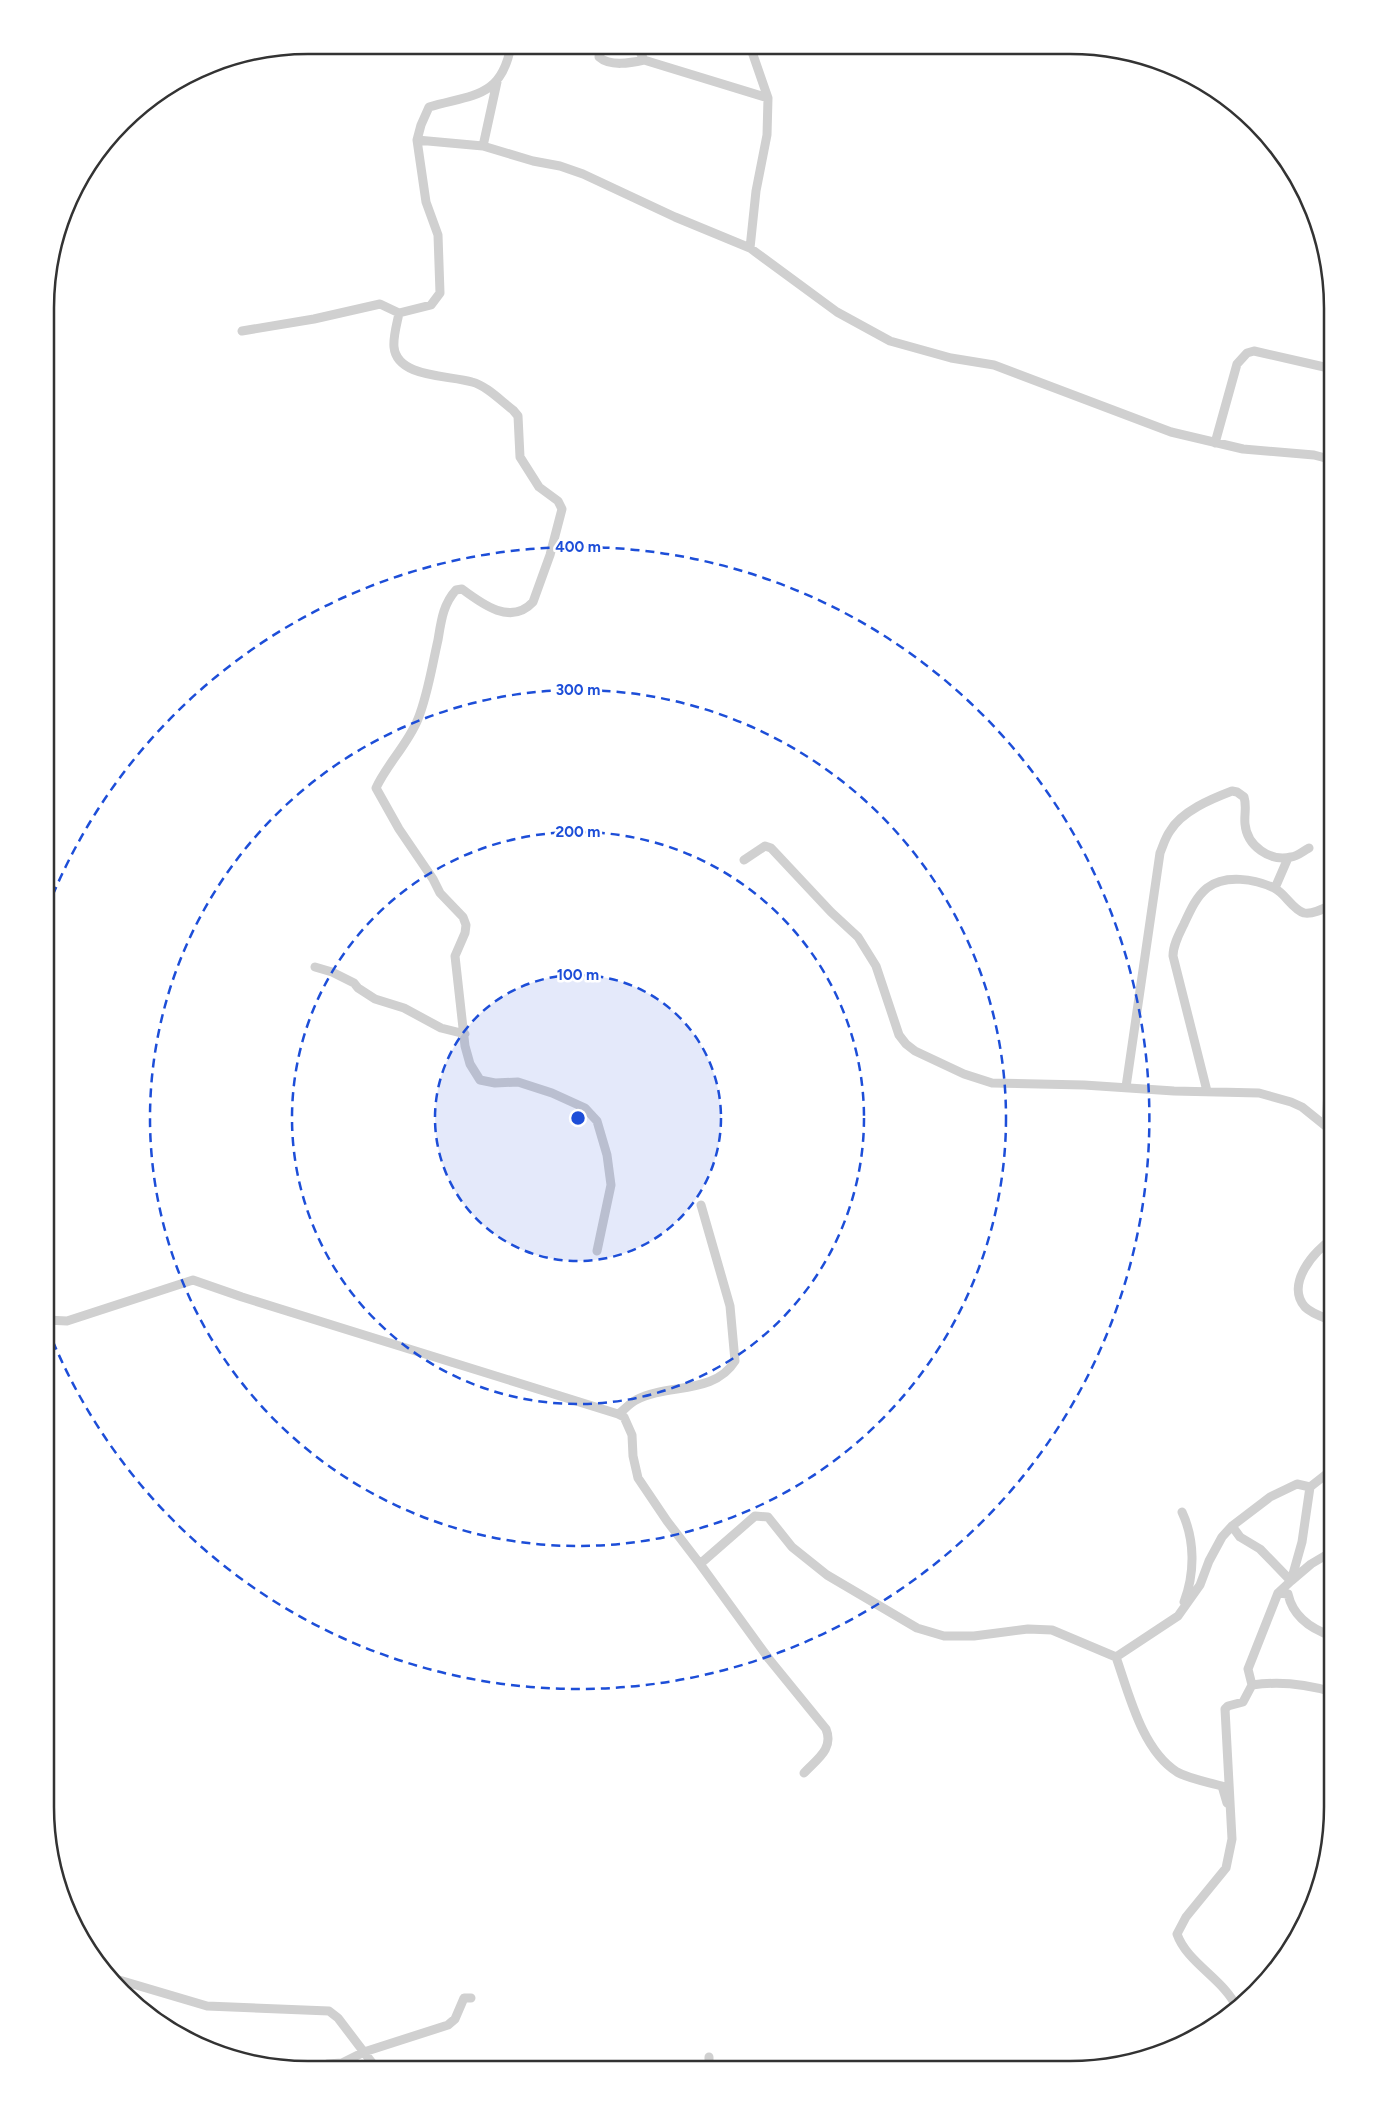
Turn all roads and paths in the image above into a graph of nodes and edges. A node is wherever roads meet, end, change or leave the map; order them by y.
1 (509, 54) edge
2 (599, 54) edge
3 (642, 54) edge
4 (753, 54) edge
5 (644, 60) junction
6 (497, 82) junction
7 (768, 98) junction
8 (417, 140) junction
9 (483, 146) junction
10 (750, 248) junction
11 (399, 313) junction
12 (242, 331) dead end
13 (1324, 367) edge
14 (1215, 443) junction
15 (1324, 458) edge
16 (1309, 848) dead end
17 (1288, 858) junction
18 (744, 860) dead end
19 (1276, 888) junction
20 (1324, 908) edge
21 (315, 967) dead end
22 (465, 1034) junction
23 (1126, 1087) junction
24 (1207, 1091) junction
25 (1324, 1124) edge
26 (701, 1205) dead end
27 (1324, 1246) edge
28 (597, 1251) dead end
29 (1324, 1318) edge
30 (54, 1320) edge
31 (618, 1414) junction
32 (1324, 1476) edge
33 (1310, 1487) junction
34 (1182, 1512) dead end
35 (1232, 1526) junction
36 (1324, 1555) edge
37 (700, 1564) junction
38 (1291, 1581) junction
39 (1278, 1593) junction
40 (1178, 1616) junction
41 (1324, 1633) edge
42 (1116, 1657) junction
43 (1252, 1685) junction
44 (1324, 1689) edge
45 (804, 1773) dead end
46 (1231, 1814) junction
47 (122, 1981) edge
48 (472, 1998) dead end
49 (1234, 2002) edge
50 (364, 2052) junction
51 (708, 2057) dead end
52 (346, 2061) edge
53 (371, 2061) edge
54 (708, 2061) edge

1 - 6 street
2 - 5 street
3 - 5 street
4 - 7 street
5 - 7 street
6 - 8 street
6 - 9 street
7 - 10 street
8 - 9 street
8 - 11 street
9 - 10 street
10 - 14 street
11 - 12 street
11 - 22 street
13 - 14 street
14 - 15 street
16 - 17 street
17 - 19 street
17 - 23 street
18 - 23 street
19 - 20 street
19 - 24 street
21 - 22 street
22 - 28 street
23 - 24 street
24 - 25 street
26 - 31 street
27 - 29 street
30 - 31 street
31 - 37 street
32 - 33 street
33 - 35 street
33 - 38 street
34 - 40 street
35 - 38 street
35 - 40 street
36 - 38 street
37 - 42 street
37 - 45 street
38 - 39 street
39 - 41 street
39 - 43 street
40 - 42 street
42 - 46 street
43 - 44 street
43 - 46 street
46 - 49 street
47 - 50 street
48 - 50 street
50 - 52 street
50 - 53 street
51 - 54 street

